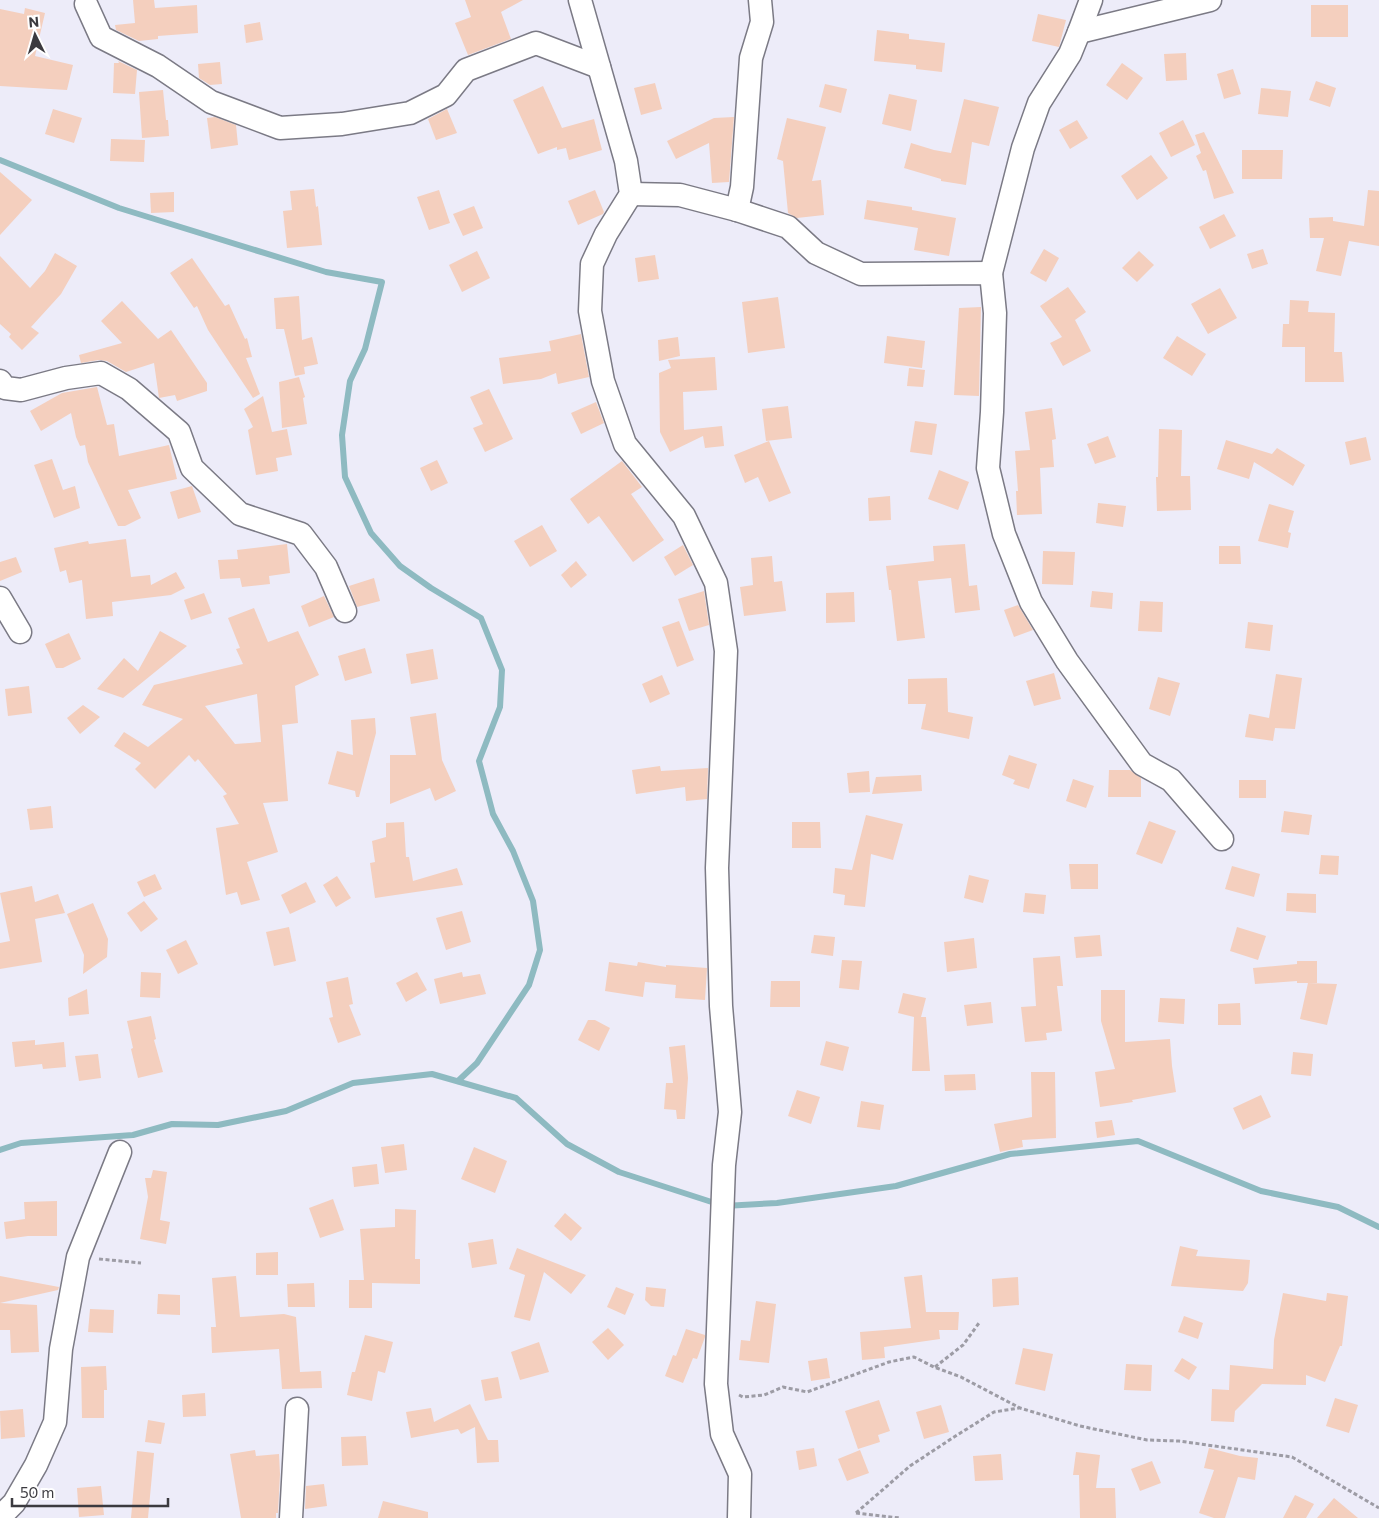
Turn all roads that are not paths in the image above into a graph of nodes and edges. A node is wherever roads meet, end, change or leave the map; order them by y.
1 (580, 0) edge
2 (760, 0) edge
3 (1091, 0) edge
4 (1210, 0) edge
5 (81, 1) edge
6 (1079, 32) junction
7 (599, 67) junction
8 (631, 194) junction
9 (737, 210) junction
10 (991, 273) junction
11 (0, 381) edge
12 (0, 598) edge
13 (345, 611) dead end
14 (20, 632) dead end
15 (1222, 840) dead end
16 (120, 1152) dead end
17 (297, 1409) dead end
18 (0, 1517) edge
19 (291, 1518) edge
20 (739, 1518) edge

1 - 7 street
2 - 9 street
3 - 6 street
4 - 6 street
5 - 7 street
6 - 10 street
7 - 8 street
8 - 9 street
8 - 20 street
9 - 10 street
10 - 15 street
11 - 13 street
12 - 14 street
16 - 18 street
17 - 19 street

